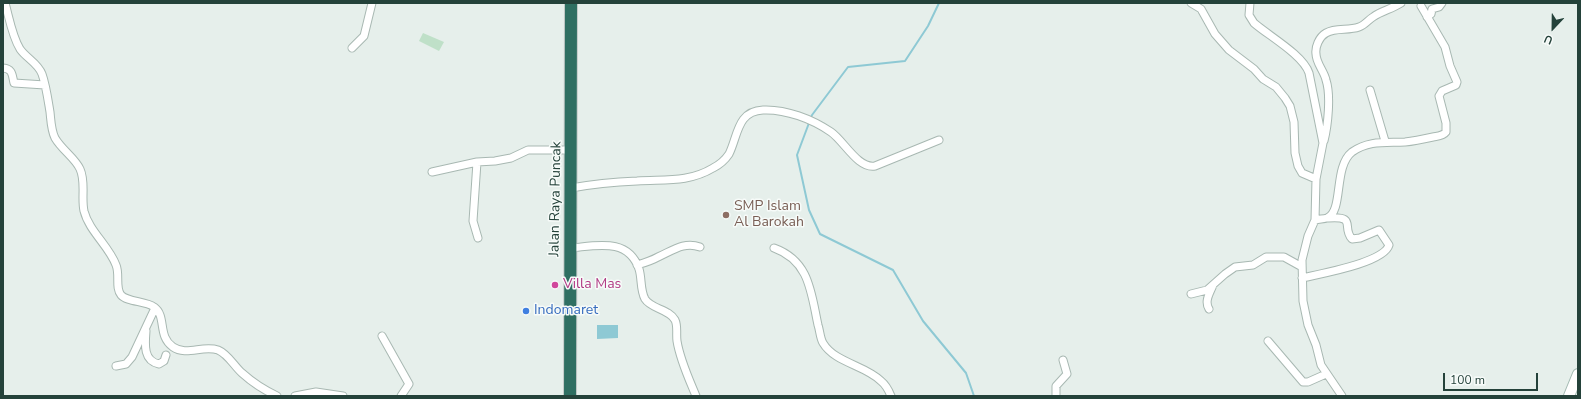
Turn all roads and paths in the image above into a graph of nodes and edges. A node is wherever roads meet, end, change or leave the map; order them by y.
1 (5, 3) edge
2 (372, 3) edge
3 (571, 3) edge
4 (1190, 3) edge
5 (1250, 3) edge
6 (1401, 3) edge
7 (1442, 3) edge
8 (1202, 6) edge
9 (1421, 6) dead end
10 (1427, 17) junction
11 (352, 48) dead end
12 (3, 68) edge
13 (45, 85) junction
14 (1370, 90) dead end
15 (939, 140) dead end
16 (1385, 141) junction
17 (1323, 143) junction
18 (571, 150) junction
19 (477, 162) junction
20 (432, 172) dead end
21 (1316, 179) junction
22 (570, 188) junction
23 (1328, 218) junction
24 (1315, 220) junction
25 (478, 238) dead end
26 (700, 247) dead end
27 (570, 248) junction
28 (774, 248) dead end
29 (637, 264) junction
30 (1302, 267) junction
31 (1302, 278) junction
32 (1214, 284) junction
33 (1191, 294) dead end
34 (155, 308) junction
35 (1209, 309) dead end
36 (147, 325) junction
37 (382, 336) dead end
38 (1268, 341) dead end
39 (166, 355) dead end
40 (1063, 360) dead end
41 (116, 366) dead end
42 (1326, 374) junction
43 (1578, 374) edge
44 (1573, 393) edge
45 (277, 396) edge
46 (295, 396) edge
47 (343, 396) edge
48 (401, 396) edge
49 (570, 396) edge
50 (696, 396) edge
51 (891, 396) edge
52 (1056, 396) edge
53 (1342, 396) edge

1 - 13 street
2 - 11 street
3 - 18 highway, Jalan Raya Puncak
4 - 8 street
5 - 17 street
6 - 17 street
7 - 10 street
8 - 21 street
9 - 10 street
10 - 16 street
12 - 13 street
13 - 34 street
14 - 16 street
15 - 22 street
16 - 23 street
17 - 21 street
18 - 19 street
18 - 22 highway, Jalan Raya Puncak
19 - 20 street
19 - 25 street
21 - 24 street
22 - 27 highway, Jalan Raya Puncak
23 - 24 street
23 - 31 street
24 - 30 street
26 - 29 street
27 - 29 street
27 - 49 highway, Jalan Raya Puncak
28 - 51 street
29 - 50 street
30 - 31 street
30 - 32 street
31 - 42 street
32 - 33 street
32 - 35 street
34 - 36 street
34 - 45 street
36 - 39 street
36 - 41 street
37 - 48 street
38 - 42 street
40 - 52 street
42 - 53 street
43 - 44 main road
46 - 47 street

